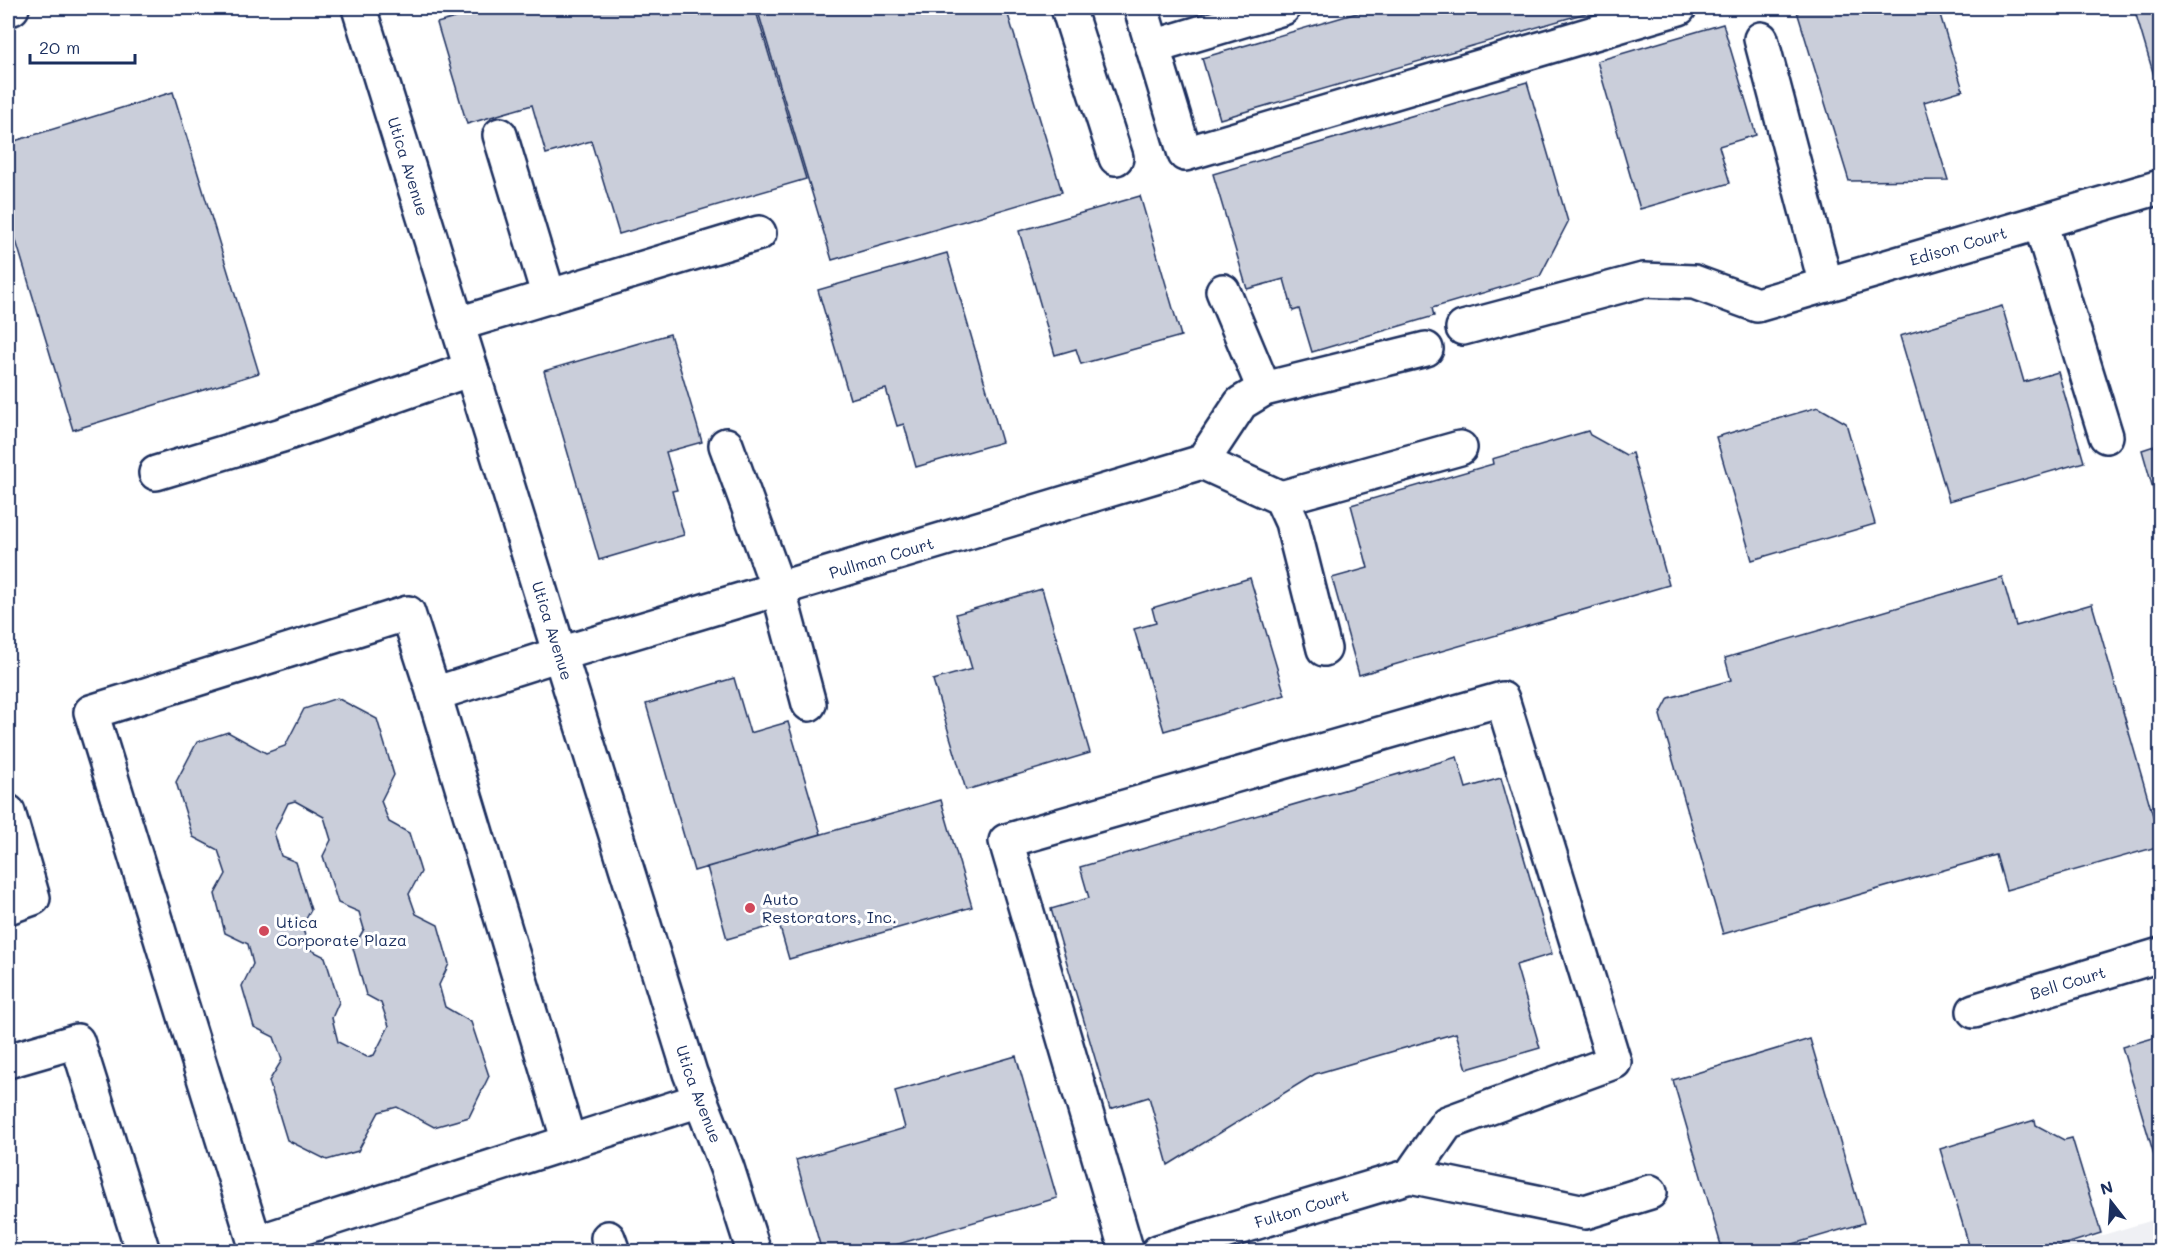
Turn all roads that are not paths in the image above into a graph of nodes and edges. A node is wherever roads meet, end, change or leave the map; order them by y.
1 (359, 8) edge
2 (1068, 8) edge
3 (1141, 8) edge
4 (1283, 8) edge
5 (1679, 8) edge
6 (1761, 39) dead end
7 (1153, 47) junction
8 (500, 135) dead end
9 (1116, 159) dead end
10 (2160, 187) edge
11 (2040, 222) junction
12 (759, 234) dead end
13 (1826, 285) junction
14 (1222, 291) dead end
15 (549, 297) junction
16 (458, 324) junction
17 (1463, 328) dead end
18 (1426, 349) dead end
19 (471, 369) junction
20 (1264, 389) junction
21 (2106, 436) dead end
22 (726, 445) dead end
23 (1460, 448) dead end
24 (1202, 462) junction
25 (156, 473) dead end
26 (1281, 498) junction
27 (778, 588) junction
28 (1324, 649) dead end
29 (560, 654) junction
30 (434, 694) junction
31 (809, 704) dead end
32 (8, 812) edge
33 (8, 907) edge
34 (2160, 955) edge
35 (1974, 1011) dead end
36 (8, 1061) edge
37 (700, 1100) junction
38 (569, 1142) junction
39 (1410, 1176) junction
40 (1650, 1192) dead end
41 (143, 1251) edge
42 (754, 1251) edge
43 (1127, 1251) edge
44 (1158, 1251) edge

1 - 16 street, Utica Avenue
2 - 9 street
3 - 7 street
4 - 7 street
5 - 7 street
6 - 13 street
8 - 15 street
10 - 11 street, Edison Court
11 - 13 street, Edison Court
11 - 21 street
12 - 15 street
13 - 17 street, Edison Court
14 - 20 street
15 - 16 street
16 - 19 street, Utica Avenue
18 - 20 street
19 - 25 street
19 - 29 street, Utica Avenue
20 - 24 street
22 - 27 street
23 - 26 street
24 - 26 street
24 - 27 street, Pullman Court
26 - 28 street
27 - 29 street, Pullman Court
27 - 31 street
29 - 30 street, Pullman Court
29 - 37 street, Utica Avenue
30 - 38 street
30 - 38 street
32 - 33 street
34 - 35 street, Bell Court
36 - 41 street
37 - 38 street
37 - 42 street, Utica Avenue
39 - 40 street
39 - 43 street
39 - 44 street, Fulton Court

